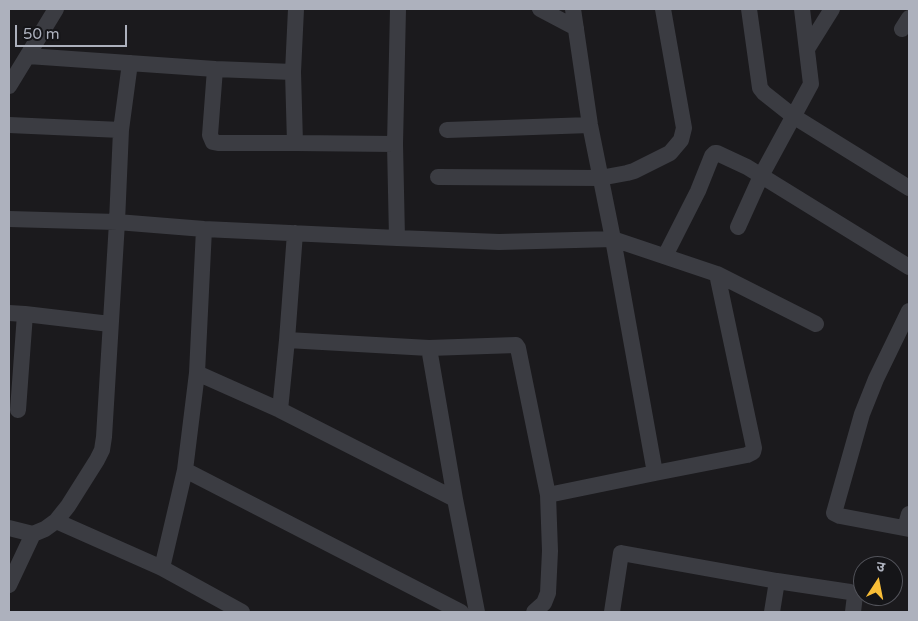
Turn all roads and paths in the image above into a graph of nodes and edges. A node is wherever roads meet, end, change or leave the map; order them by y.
1 (56, 9) edge
2 (296, 9) edge
3 (398, 9) edge
4 (540, 9) edge
5 (573, 9) edge
6 (662, 9) edge
7 (749, 9) edge
8 (802, 9) edge
9 (832, 9) edge
10 (576, 28) junction
11 (807, 49) junction
12 (28, 56) junction
13 (130, 63) junction
14 (215, 69) junction
15 (294, 72) junction
16 (9, 86) edge
17 (793, 116) junction
18 (9, 124) edge
19 (590, 125) junction
20 (121, 130) junction
21 (447, 130) dead end
22 (295, 143) junction
23 (395, 144) junction
24 (761, 176) junction
25 (438, 177) dead end
26 (600, 178) junction
27 (909, 188) edge
28 (9, 219) edge
29 (117, 222) junction
30 (738, 226) dead end
31 (204, 229) junction
32 (295, 233) junction
33 (396, 238) junction
34 (613, 239) junction
35 (665, 256) junction
36 (909, 267) edge
37 (717, 274) junction
38 (909, 312) edge
39 (17, 314) edge
40 (110, 324) junction
41 (816, 324) dead end
42 (287, 340) junction
43 (429, 348) junction
44 (197, 373) junction
45 (18, 410) dead end
46 (280, 410) junction
47 (185, 470) junction
48 (655, 473) junction
49 (548, 495) junction
50 (455, 499) junction
51 (56, 521) junction
52 (908, 524) edge
53 (9, 528) edge
54 (33, 534) junction
55 (162, 568) junction
56 (778, 582) junction
57 (9, 585) edge
58 (242, 612) edge
59 (461, 612) edge
60 (477, 612) edge
61 (534, 612) edge
62 (612, 612) edge
63 (772, 612) edge
64 (853, 612) edge

1 - 12 street
2 - 15 street
3 - 23 street
4 - 10 street
5 - 10 street
6 - 26 street
7 - 17 street
8 - 11 street
9 - 11 street
10 - 19 street
11 - 17 street
12 - 13 street
12 - 16 street
13 - 14 street
13 - 20 street
14 - 15 street
14 - 22 street
15 - 22 street
17 - 24 street
17 - 27 street
18 - 20 street
19 - 21 street
19 - 26 street
20 - 29 street
22 - 23 street
23 - 33 street
24 - 30 street
24 - 35 street
24 - 36 street
25 - 26 street
26 - 34 street
28 - 29 street
29 - 31 street
29 - 40 street
31 - 32 street
31 - 44 street
32 - 33 street
32 - 42 street
33 - 34 street
34 - 35 street
34 - 48 street
35 - 37 street
37 - 41 street
37 - 48 street
38 - 52 street
39 - 40 street
39 - 45 street
40 - 51 street
42 - 43 street
42 - 46 street
43 - 49 street
43 - 50 street
44 - 46 street
44 - 47 street
46 - 50 street
47 - 55 street
47 - 59 street
48 - 49 street
49 - 61 street
50 - 60 street
51 - 54 street
51 - 55 street
53 - 54 street
54 - 57 street
55 - 58 street
56 - 62 street
56 - 63 street
56 - 64 street

